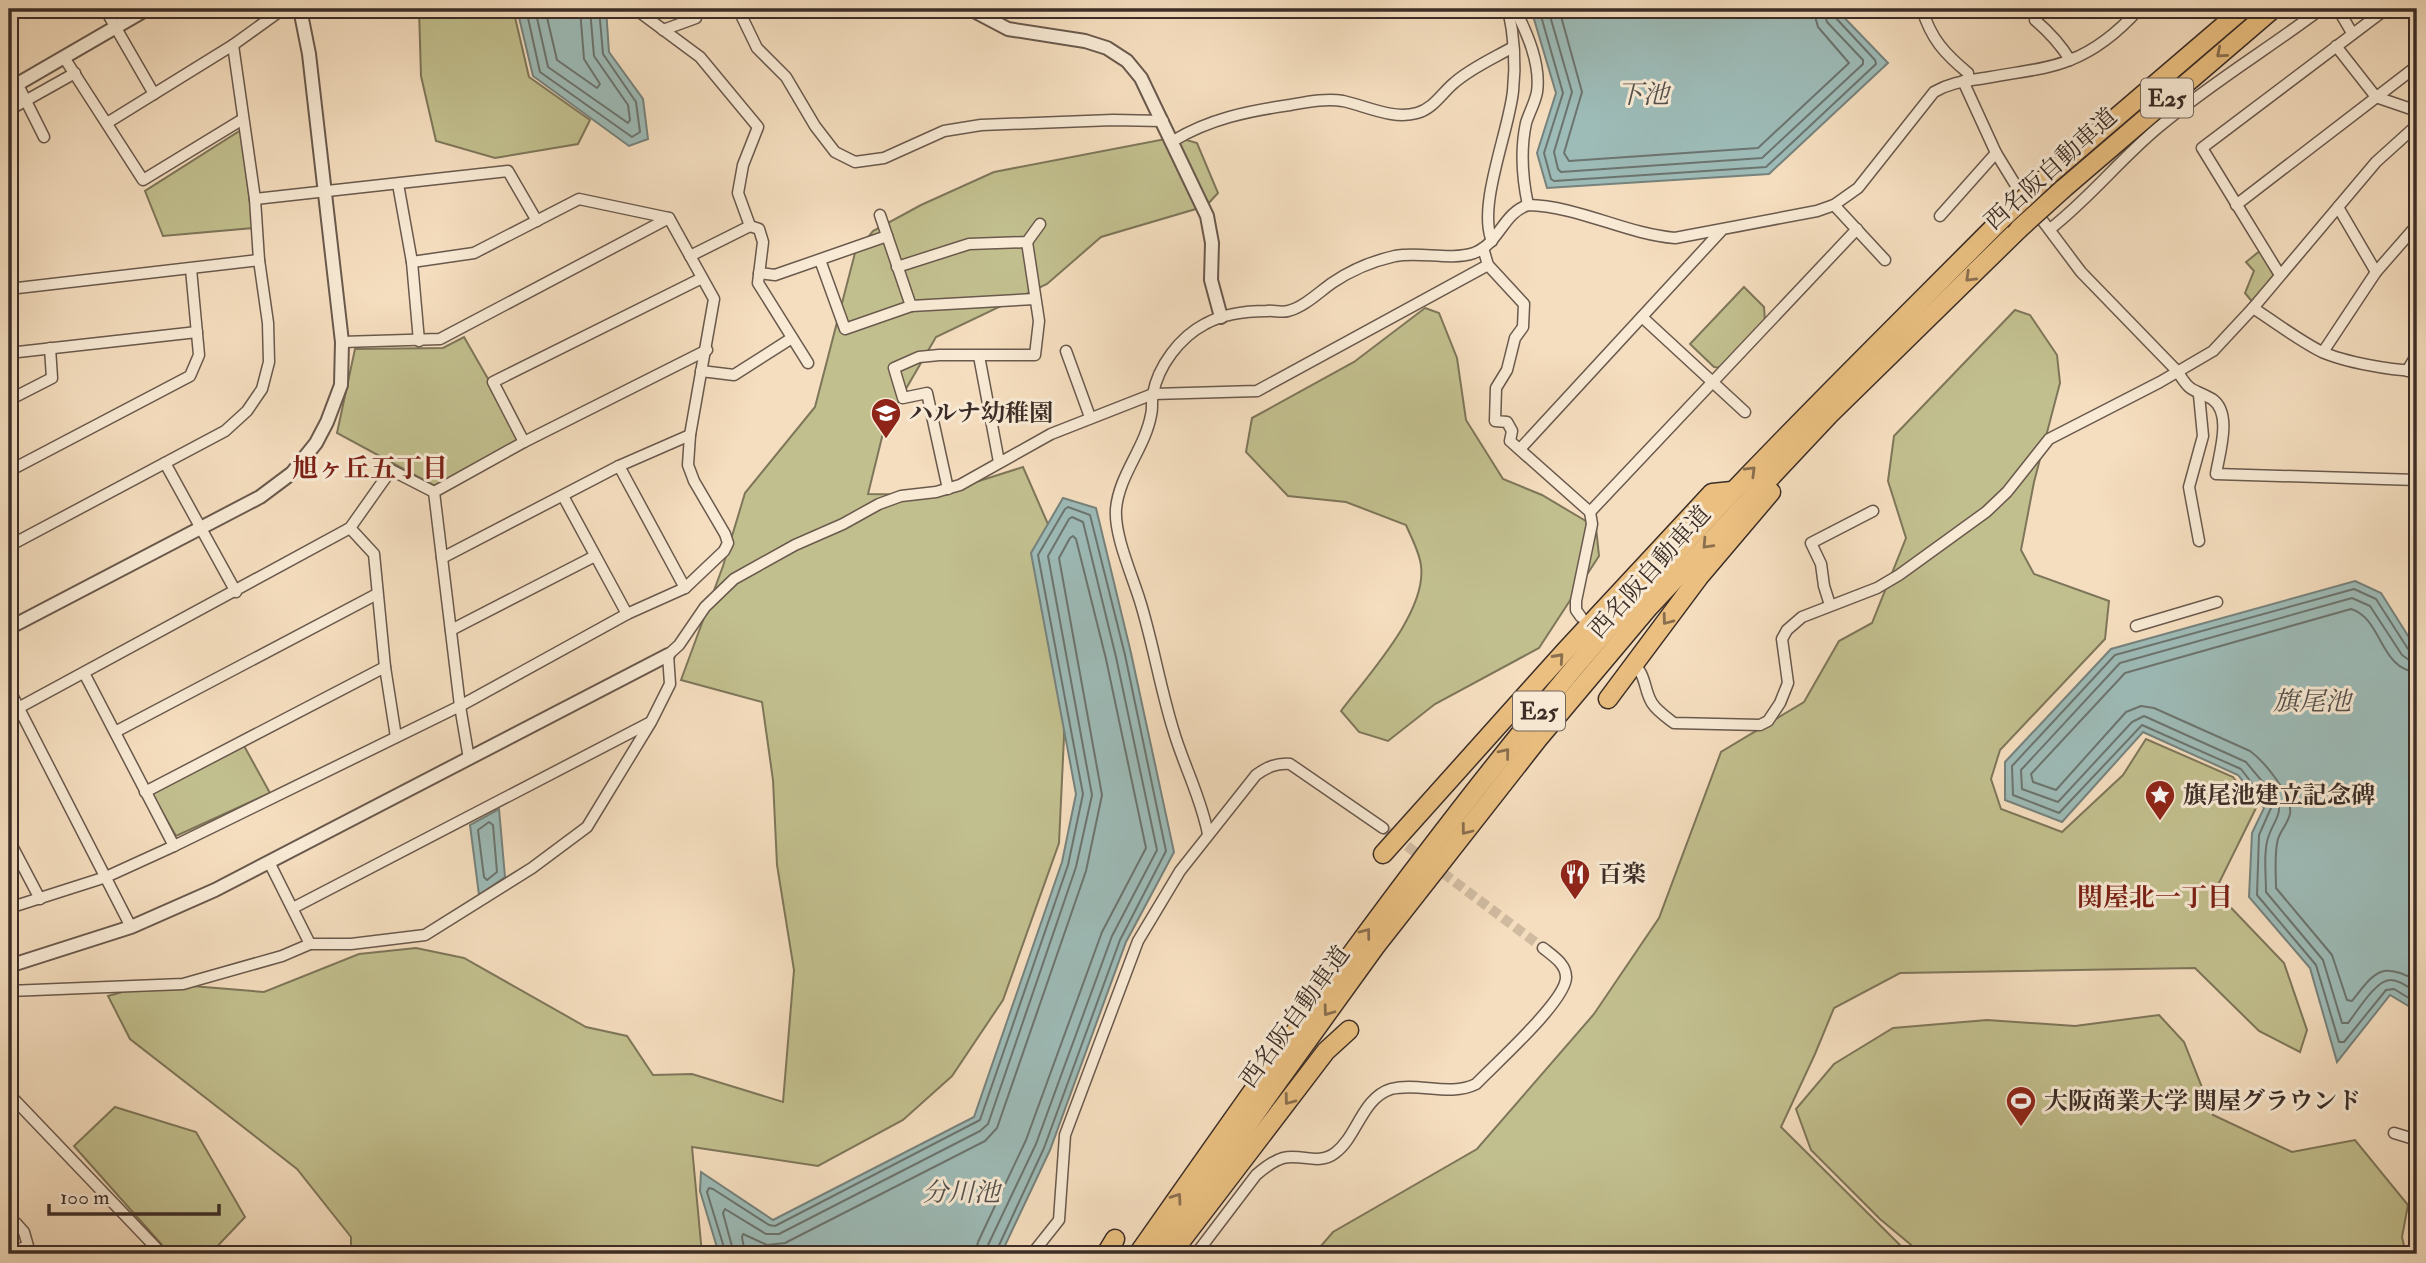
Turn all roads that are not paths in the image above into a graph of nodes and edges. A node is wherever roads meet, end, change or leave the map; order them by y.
1 (106, 9) edge
2 (147, 9) edge
3 (283, 9) edge
4 (300, 9) edge
5 (642, 9) edge
6 (741, 9) edge
7 (970, 9) edge
8 (1508, 9) edge
9 (1515, 9) edge
10 (1922, 9) edge
11 (2139, 9) edge
12 (2243, 9) edge
13 (2273, 9) edge
14 (2321, 9) edge
15 (2338, 9) edge
16 (2386, 9) edge
17 (696, 18) dead end
18 (2035, 20) dead end
19 (116, 28) junction
20 (663, 30) junction
21 (2353, 33) junction
22 (233, 45) junction
23 (2336, 46) junction
24 (1513, 47) junction
25 (65, 58) junction
26 (2070, 60) junction
27 (2417, 66) edge
28 (75, 73) junction
29 (9, 74) edge
30 (1966, 81) junction
31 (13, 87) edge
32 (154, 94) junction
33 (2376, 97) junction
34 (26, 101) junction
35 (9, 110) edge
36 (2417, 111) edge
37 (243, 119) junction
38 (1163, 121) junction
39 (107, 123) junction
40 (2417, 125) edge
41 (44, 137) dead end
42 (1173, 141) junction
43 (1996, 153) junction
44 (398, 184) junction
45 (324, 192) junction
46 (255, 199) junction
47 (1528, 205) junction
48 (1834, 205) junction
49 (2236, 205) junction
50 (2337, 207) junction
51 (880, 215) dead end
52 (1940, 216) dead end
53 (669, 218) junction
54 (537, 221) junction
55 (1040, 224) dead end
56 (2417, 225) edge
57 (750, 226) junction
58 (1857, 229) junction
59 (2050, 229) junction
60 (1722, 230) junction
61 (887, 236) junction
62 (1492, 241) junction
63 (1027, 242) junction
64 (1483, 248) junction
65 (690, 256) junction
66 (259, 260) junction
67 (820, 260) junction
68 (1885, 260) dead end
69 (412, 262) junction
70 (1488, 265) junction
71 (897, 267) junction
72 (191, 269) junction
73 (2376, 272) junction
74 (759, 274) junction
75 (2280, 275) junction
76 (702, 278) junction
77 (9, 289) edge
78 (1035, 299) junction
79 (911, 306) junction
80 (2253, 308) junction
81 (1222, 317) junction
82 (1642, 317) junction
83 (197, 332) junction
84 (792, 338) junction
85 (419, 341) junction
86 (342, 342) junction
87 (50, 348) junction
88 (706, 350) junction
89 (1066, 351) dead end
90 (2323, 352) junction
91 (9, 353) edge
92 (2417, 354) edge
93 (979, 356) junction
94 (808, 363) dead end
95 (701, 371) junction
96 (2412, 371) edge
97 (2178, 372) junction
98 (1710, 382) junction
99 (1153, 394) junction
100 (2199, 395) junction
101 (9, 400) edge
102 (1745, 412) dead end
103 (1829, 415) junction
104 (1090, 417) junction
105 (690, 435) junction
106 (524, 442) junction
107 (1520, 449) junction
108 (999, 462) junction
109 (166, 463) junction
110 (619, 466) junction
111 (9, 471) edge
112 (2417, 480) edge
113 (948, 489) junction
114 (1732, 491) junction
115 (434, 492) junction
116 (563, 496) junction
117 (1873, 511) dead end
118 (1590, 512) junction
119 (203, 528) junction
120 (350, 528) junction
121 (2199, 541) dead end
122 (10, 543) edge
123 (595, 556) junction
124 (442, 558) junction
125 (685, 588) junction
126 (236, 592) junction
127 (377, 594) junction
128 (2217, 602) dead end
129 (1830, 605) junction
130 (626, 614) junction
131 (1581, 617) dead end
132 (2136, 626) dead end
133 (9, 628) edge
134 (451, 630) junction
135 (668, 655) junction
136 (385, 667) junction
137 (1639, 670) dead end
138 (84, 673) junction
139 (9, 689) edge
140 (1608, 699) dead end
141 (460, 706) junction
142 (20, 708) junction
143 (9, 713) edge
144 (651, 722) junction
145 (115, 732) junction
146 (396, 737) junction
147 (468, 759) junction
148 (145, 792) junction
149 (1383, 828) tunnel mouth
150 (1208, 834) junction
151 (9, 840) edge
152 (174, 846) junction
153 (1382, 854) dead end
154 (269, 862) junction
155 (106, 877) junction
156 (40, 899) junction
157 (9, 908) edge
158 (293, 908) junction
159 (131, 927) junction
160 (310, 944) junction
161 (1544, 948) tunnel mouth
162 (9, 966) edge
163 (9, 991) edge
164 (1349, 1030) dead end
165 (9, 1094) edge
166 (2394, 1133) dead end
167 (2417, 1140) edge
168 (9, 1222) edge
169 (9, 1253) edge
170 (162, 1254) edge
171 (1032, 1254) edge
172 (1138, 1254) edge
173 (1158, 1254) edge
174 (1172, 1254) edge
175 (1196, 1254) edge

1 - 19 street
2 - 19 street
3 - 22 street
4 - 45 street
5 - 20 street
6 - 38 street
7 - 38 street
8 - 24 street
9 - 47 street
10 - 30 street
11 - 26 street
114 -> 12 highway, 西名阪自動車道 / E25, bridge
13 -> 103 highway, 西名阪自動車道 / E25, bridge
14 - 59 street
15 - 21 street
16 - 21 street
17 - 20 street
18 - 26 street
19 - 25 street
19 - 32 street
20 - 57 street
21 - 23 street
22 - 32 street
22 - 37 street
23 - 33 street
23 - 49 street
24 - 42 street
24 - 62 street
25 - 28 street
25 - 31 street
26 - 30 street
27 - 33 street
28 - 34 street
28 - 39 street
29 - 31 street
30 - 43 street
30 - 48 street
31 - 34 street
32 - 39 street
33 - 36 street
33 - 49 street
34 - 35 street
34 - 41 street
37 - 39 street
37 - 46 street
38 - 42 street
40 - 50 street
42 - 81 street
43 - 52 street
43 - 59 street
44 - 45 street
44 - 54 street
44 - 69 street
45 - 46 street
45 - 86 street
46 - 66 street
47 - 60 street
47 - 62 street
48 - 58 street
48 - 60 street
49 - 75 street
50 - 73 street
50 - 75 street
51 - 61 street
53 - 54 street
53 - 65 street
53 - 85 street
54 - 69 street
55 - 63 street
56 - 73 street
57 - 65 street
57 - 74 street
58 - 68 street
58 - 98 street
59 - 97 street
60 - 82 street
61 - 67 street
61 - 71 street
62 - 64 street
63 - 71 street
63 - 78 street
64 - 70 street
64 - 81 street
65 - 76 street
66 - 72 street
66 - 109 street
67 - 74 street
67 - 79 street
69 - 85 street
70 - 99 street
70 - 107 street
71 - 79 street
72 - 77 street
72 - 83 street
73 - 90 street
74 - 84 street
75 - 80 street
76 - 88 street
76 - 106 street
78 - 79 street
78 - 93 street
80 - 90 street
80 - 97 street
81 - 99 street
82 - 98 street
82 - 107 street
83 - 87 street
83 - 111 street
84 - 94 street
84 - 95 street
85 - 86 street
86 - 119 street
87 - 91 street
87 - 101 street
88 - 95 street
88 - 106 street
89 - 104 street
90 - 96 street
92 - 96 street
93 - 108 street
93 - 113 street
95 - 105 street
97 - 100 street
97 - 129 street
98 - 102 street
98 - 118 street
99 - 104 street
99 - 150 street
100 - 112 street
100 - 121 street
103 -> 140 highway
103 -> 173 highway, 西名阪自動車道 / E25
104 - 108 street
105 - 110 street
105 - 125 street
106 - 115 street
107 - 118 street
108 - 113 street
109 - 119 street
109 - 122 street
110 - 116 street
110 - 125 street
113 - 135 street
153 -> 114 highway
172 -> 114 highway, 西名阪自動車道 / E25
115 - 120 street
115 - 124 street
116 - 123 street
116 - 124 street
117 - 129 street
118 - 131 street
119 - 126 street
119 - 133 street
120 - 126 street
120 - 127 street
123 - 130 street
123 - 134 street
124 - 134 street
125 - 130 street
126 - 138 street
127 - 136 street
127 - 145 street
128 - 132 street
129 - 137 street
130 - 141 street
134 - 141 street
135 - 144 street
135 - 147 street
136 - 146 street
136 - 148 street
138 - 142 street
138 - 145 street
139 - 142 street
141 - 146 street
141 - 147 street
142 - 143 street
142 - 155 street
144 - 158 street
144 - 160 street
145 - 148 street
146 - 152 street
147 - 154 street
148 - 152 street
149 - 150 street
150 - 171 street
151 - 156 street
152 - 155 street
154 - 158 street
154 - 159 street
155 - 156 street
155 - 159 street
156 - 157 street
158 - 160 street
159 - 162 street
160 - 163 street
161 - 175 street
164 -> 174 highway
165 - 170 street
166 - 167 street
168 - 169 street

